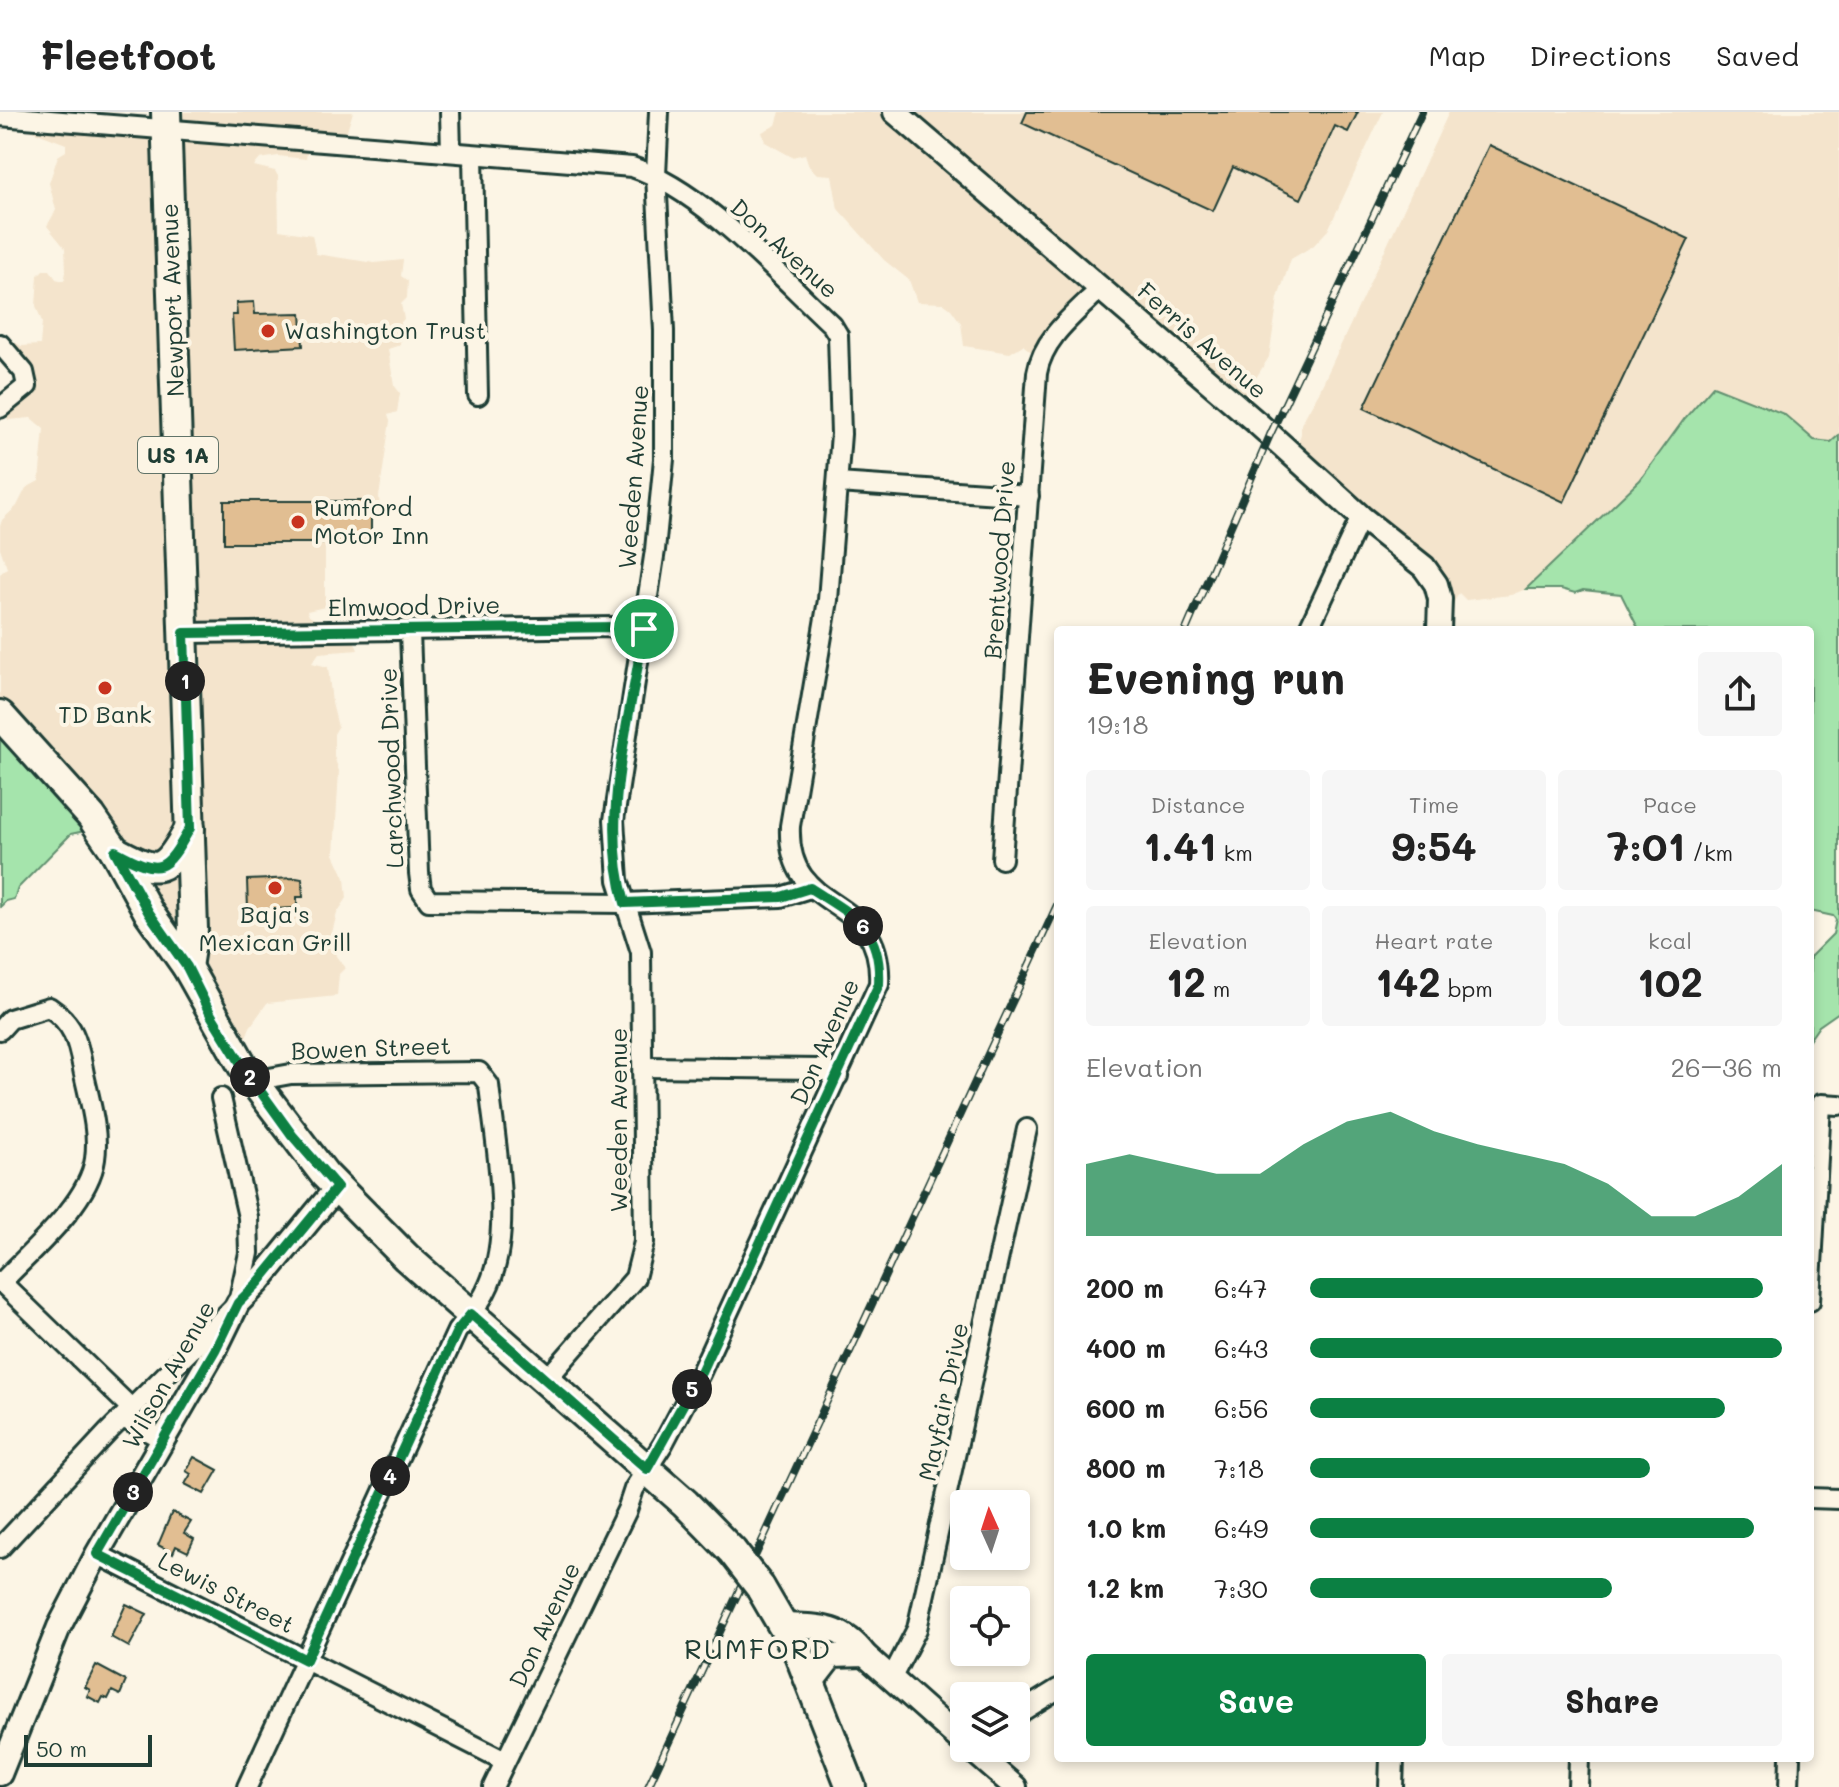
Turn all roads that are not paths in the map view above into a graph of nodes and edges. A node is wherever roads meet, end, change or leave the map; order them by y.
1 (450, 112) edge
2 (659, 112) edge
3 (895, 112) edge
4 (0, 116) edge
5 (166, 120) edge
6 (451, 152) junction
7 (473, 155) junction
8 (656, 175) junction
9 (1101, 288) junction
10 (0, 344) edge
11 (478, 395) dead end
12 (0, 408) edge
13 (838, 483) junction
14 (1029, 496) junction
15 (1361, 517) junction
16 (1310, 626) edge
17 (1439, 626) edge
18 (644, 629) junction
19 (410, 632) junction
20 (184, 633) junction
21 (0, 715) edge
22 (190, 828) junction
23 (115, 851) junction
24 (1002, 859) dead end
25 (810, 888) junction
26 (625, 903) junction
27 (187, 967) junction
28 (0, 1030) edge
29 (644, 1067) junction
30 (838, 1076) junction
31 (253, 1081) junction
32 (221, 1098) dead end
33 (1830, 1104) edge
34 (1027, 1129) dead end
35 (337, 1187) junction
36 (1814, 1262) edge
37 (1, 1282) edge
38 (238, 1303) junction
39 (471, 1314) junction
40 (546, 1380) junction
41 (128, 1413) junction
42 (164, 1440) junction
43 (647, 1469) junction
44 (1814, 1498) edge
45 (1839, 1499) edge
46 (0, 1548) edge
47 (97, 1554) junction
48 (784, 1625) junction
49 (865, 1655) junction
50 (306, 1660) junction
51 (891, 1679) junction
52 (812, 1682) junction
53 (1054, 1691) edge
54 (1030, 1706) edge
55 (950, 1731) edge
56 (505, 1761) junction
57 (986, 1762) edge
58 (1392, 1762) edge
59 (1579, 1762) edge
60 (1790, 1762) edge
61 (0, 1774) edge
62 (247, 1787) edge
63 (493, 1787) edge
64 (851, 1787) edge
65 (1015, 1787) edge
66 (1391, 1787) edge
67 (1578, 1787) edge
68 (1789, 1787) edge

1 - 6 street
2 - 8 street, Weeden Avenue
3 - 9 street, Ferris Avenue
4 - 5 street
5 - 6 street
5 - 20 main road, Newport Avenue / US 1A
6 - 7 street
7 - 8 street
7 - 11 street
8 - 13 street, Don Avenue
8 - 18 street, Weeden Avenue
9 - 14 street, Brentwood Drive
9 - 15 street, Ferris Avenue
10 - 12 street
13 - 14 street
13 - 25 street, Don Avenue
14 - 24 street, Brentwood Drive
15 - 16 street
15 - 17 street, Ferris Avenue
18 - 19 street, Elmwood Drive
18 - 26 street, Weeden Avenue
19 - 20 street, Elmwood Drive
19 - 26 street, Larchwood Drive
20 - 22 main road, Newport Avenue / US 1A
21 - 23 main road
22 - 23 main road
22 - 27 main road, Newport Avenue / US 1A
23 - 27 main road
25 - 26 street, Larchwood Drive
25 - 30 street, Don Avenue
26 - 29 street, Weeden Avenue
27 - 31 main road
28 - 37 street
29 - 30 street
29 - 40 street, Weeden Avenue
30 - 43 street, Don Avenue
31 - 35 main road
31 - 39 street, Bowen Street
32 - 38 street
33 - 36 street
34 - 51 street, Mayfair Drive
35 - 38 street, Wilson Avenue
35 - 39 main road
37 - 41 street
38 - 41 street
38 - 42 street, Wilson Avenue
39 - 40 main road
39 - 50 street
40 - 43 main road
41 - 42 street
41 - 46 street
42 - 47 street, Wilson Avenue
43 - 48 main road, bridge
43 - 56 street, Don Avenue
44 - 45 street
47 - 50 street, Lewis Street
47 - 61 street, Wilson Avenue
48 - 49 street
48 - 52 main road
49 - 51 street
49 - 52 street
50 - 56 street, Lewis Street
50 - 62 street
51 - 55 street
52 - 64 main road
53 - 54 street
56 - 63 street, Don Avenue
57 - 65 street
58 - 66 street
59 - 67 street
60 - 68 street

